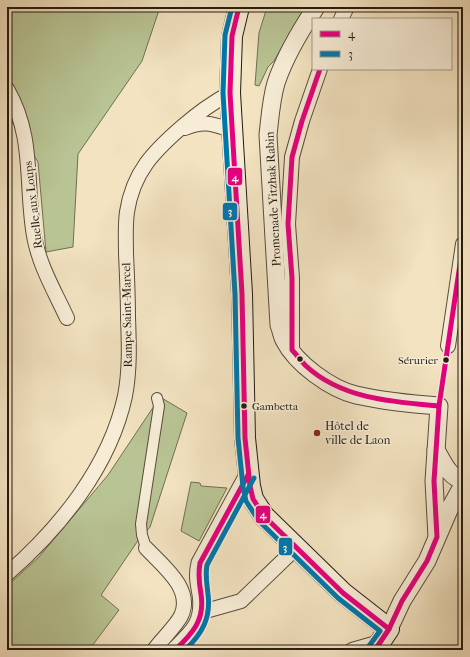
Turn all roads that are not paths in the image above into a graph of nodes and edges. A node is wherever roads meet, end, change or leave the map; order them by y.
1 (239, 7) edge
2 (316, 7) edge
3 (347, 7) edge
4 (342, 18) edge
5 (320, 70) edge
6 (7, 89) edge
7 (230, 93) junction
8 (232, 130) junction
9 (177, 131) junction
10 (463, 244) edge
11 (67, 318) dead end
12 (448, 346) dead end
13 (292, 350) junction
14 (157, 398) dead end
15 (436, 450) junction
16 (248, 475) junction
17 (463, 480) edge
18 (463, 485) edge
19 (437, 537) junction
20 (146, 548) joint
21 (296, 548) junction
22 (7, 574) edge
23 (202, 612) junction
24 (381, 640) edge
25 (154, 650) edge
26 (175, 650) edge
27 (352, 650) edge

1 - 7 main road
2 - 13 street, Promenade Yitzhak Rabin
3 - 4 street
5 - 13 street
6 - 11 street, Ruelle aux Loups
7 - 8 main road
7 - 9 street, Rampe Saint-Marcel
8 - 9 street, Rampe Saint-Marcel
8 - 16 main road
9 - 22 street, Rampe Saint-Marcel
10 - 12 street
13 - 15 street, Promenade Yitzhak Rabin
14 - 20 street
15 - 17 street
15 - 19 street
16 - 21 main road
16 - 23 street
18 - 19 street
19 - 24 street
20 - 25 street
21 - 23 street
21 - 24 main road
23 - 26 street
24 - 27 street

